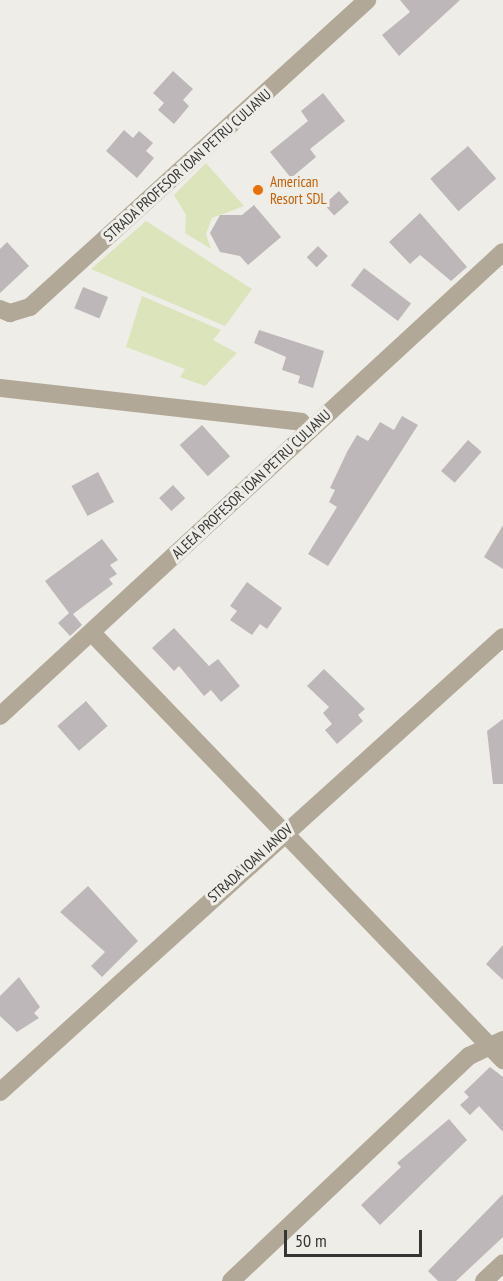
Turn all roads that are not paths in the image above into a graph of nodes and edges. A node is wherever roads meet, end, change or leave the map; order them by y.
1 (367, 0) edge
2 (503, 252) edge
3 (0, 309) edge
4 (0, 388) edge
5 (308, 431) junction
6 (92, 633) junction
7 (503, 637) edge
8 (0, 716) edge
9 (284, 833) junction
10 (500, 1050) edge
11 (0, 1092) edge
12 (503, 1263) edge
13 (231, 1281) edge
14 (484, 1281) edge

1 - 3 street, STRADA PROFESOR IOAN PETRU CULIANU
2 - 5 street, ALEEA PROFESOR IOAN PETRU CULIANU
4 - 5 street
5 - 6 street, ALEEA PROFESOR IOAN PETRU CULIANU
6 - 8 street, ALEEA PROFESOR IOAN PETRU CULIANU
6 - 9 street
7 - 9 street, STRADA IOAN IANOV
9 - 10 street
9 - 11 street, STRADA IOAN IANOV
10 - 13 street
12 - 14 street

